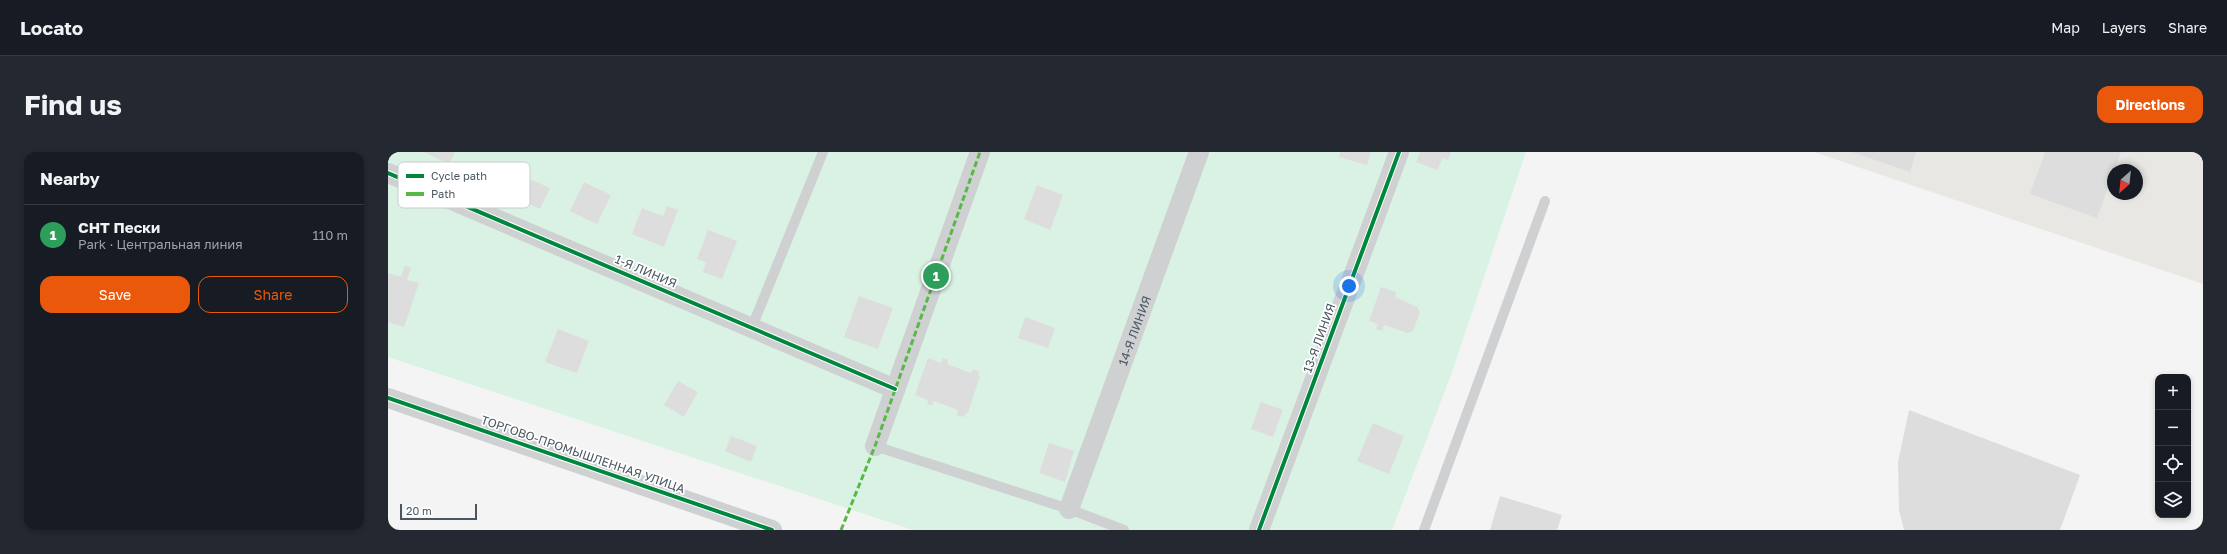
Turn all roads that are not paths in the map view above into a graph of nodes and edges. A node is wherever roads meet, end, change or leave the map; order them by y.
1 (823, 152) edge
2 (980, 152) edge
3 (1199, 152) edge
4 (1398, 152) edge
5 (388, 173) edge
6 (398, 177) edge
7 (1545, 201) dead end
8 (471, 208) edge
9 (752, 327) junction
10 (895, 389) junction
11 (388, 398) edge
12 (875, 446) joint
13 (1069, 509) junction
14 (772, 530) edge
15 (1124, 530) edge
16 (1259, 530) edge
17 (1424, 530) edge

1 - 9 lane
2 - 10 street
3 - 13 street, 14-Я ЛИНИЯ
4 - 16 street, 13-Я ЛИНИЯ
5 - 6 street, 1-Я ЛИНИЯ
7 - 17 lane
8 - 9 street, 1-Я ЛИНИЯ
9 - 10 street, 1-Я ЛИНИЯ
10 - 12 street
11 - 14 street, ТОРГОВО-ПРОМЫШЛЕННАЯ УЛИЦА
12 - 13 lane
13 - 15 lane

